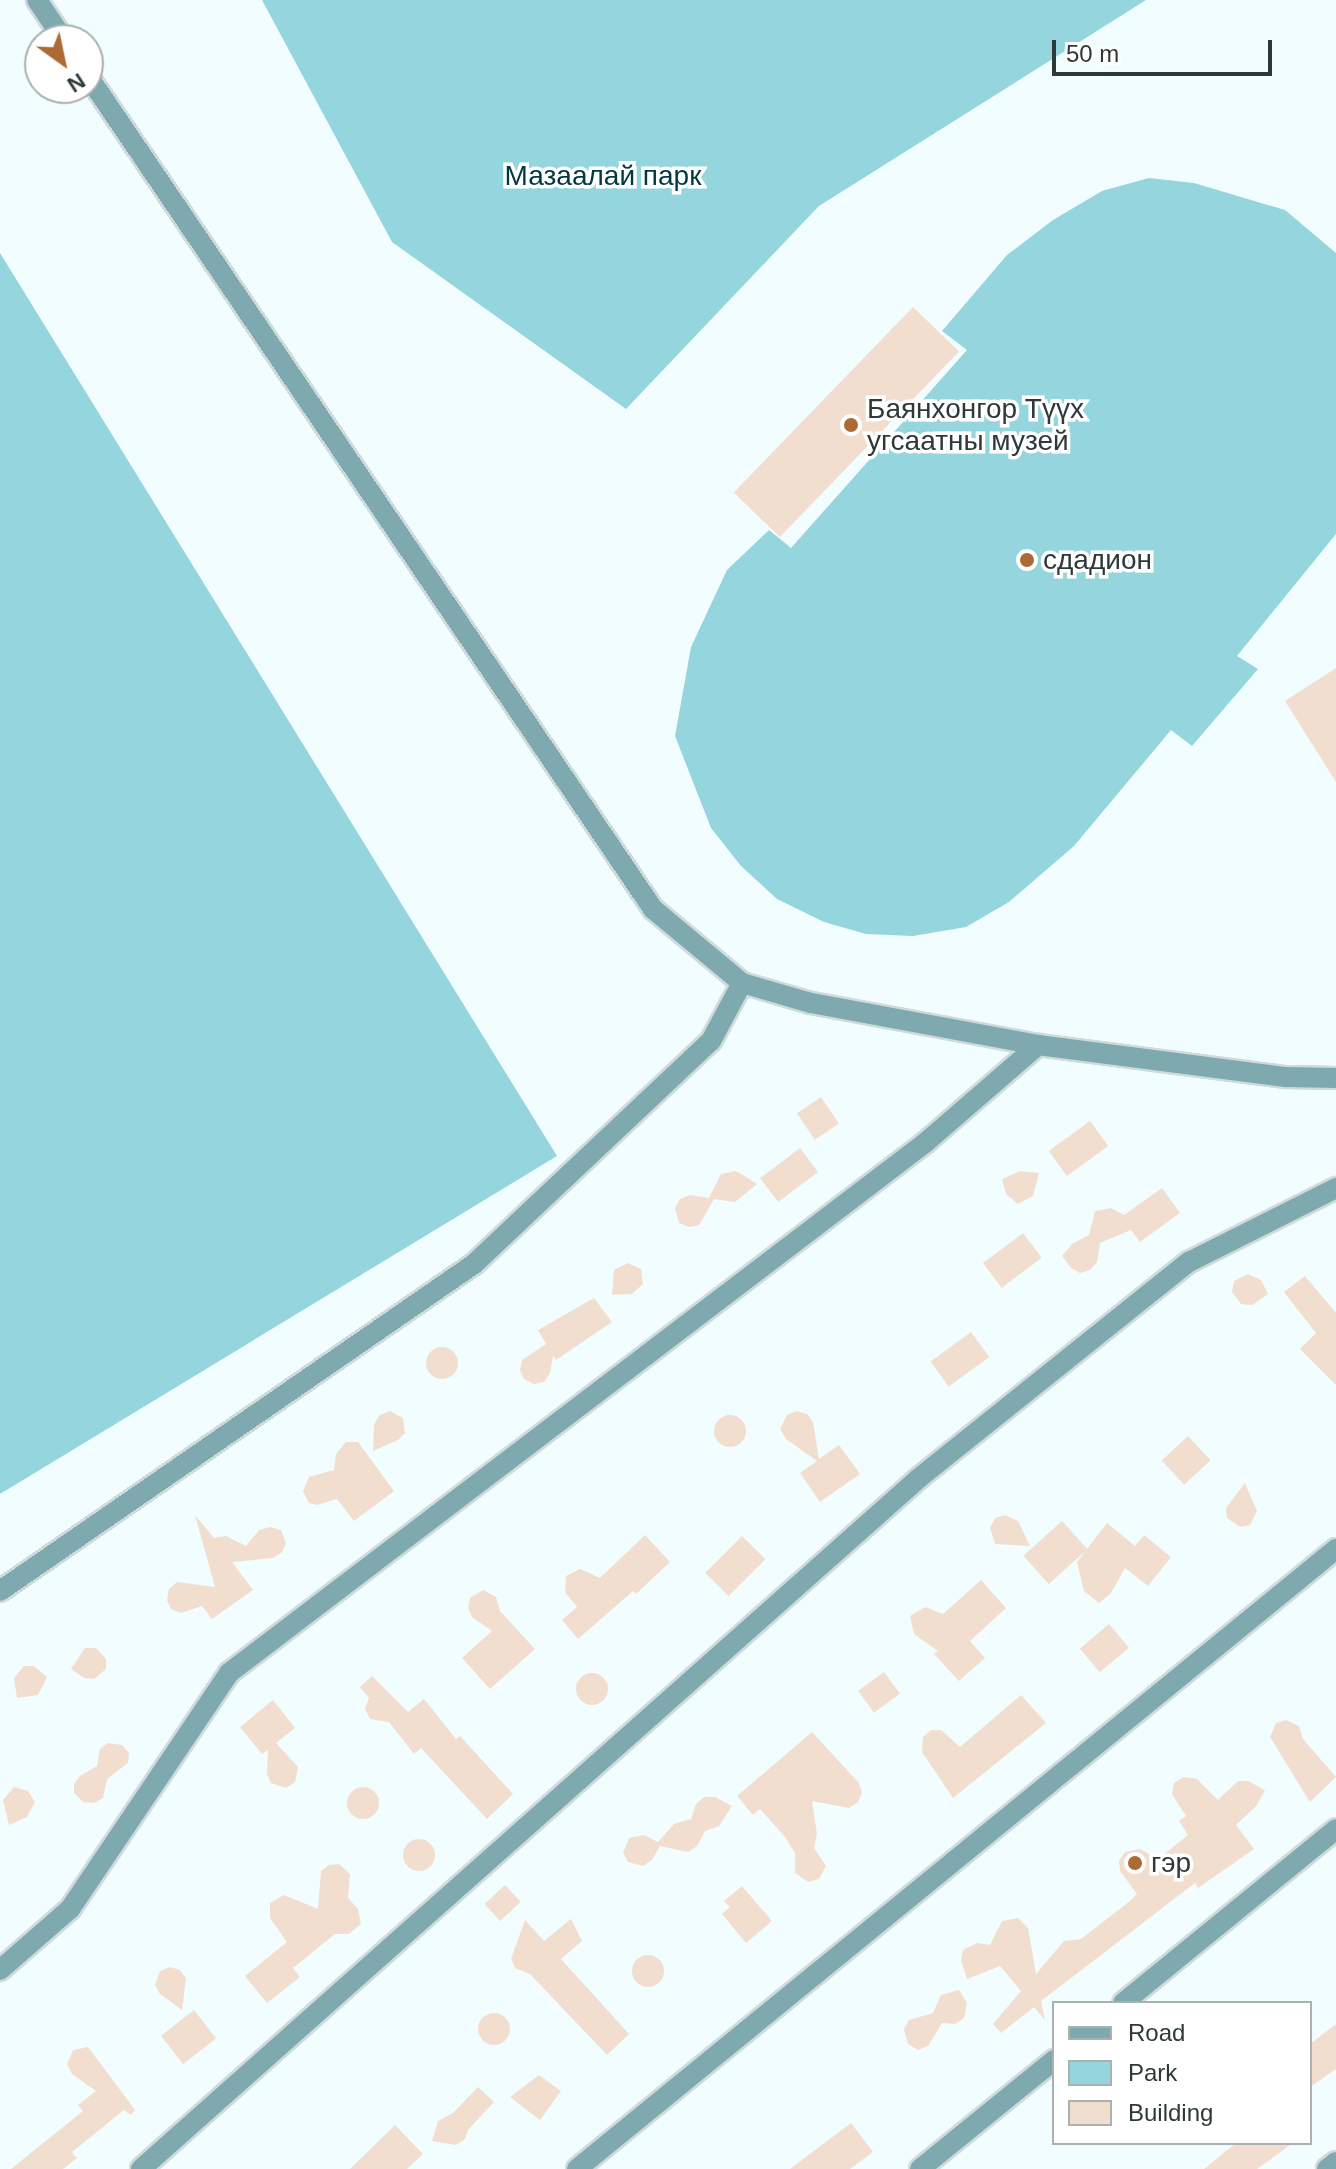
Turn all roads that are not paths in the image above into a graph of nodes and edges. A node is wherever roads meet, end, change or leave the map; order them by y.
1 (37, 0) edge
2 (53, 24) edge
3 (104, 100) edge
4 (742, 983) junction
5 (1038, 1045) junction
6 (1336, 1078) edge
7 (1336, 1188) edge
8 (1336, 1549) edge
9 (0, 1591) edge
10 (1336, 1829) edge
11 (0, 1970) edge
12 (1125, 2001) edge
13 (1052, 2062) edge
14 (1336, 2162) edge
15 (141, 2169) edge
16 (577, 2169) edge
17 (920, 2169) edge
18 (1327, 2169) edge

1 - 2 street
3 - 4 street
4 - 5 street
4 - 9 street
5 - 6 street
5 - 11 street
7 - 15 street
8 - 16 street
10 - 12 street
13 - 17 street
14 - 18 street

